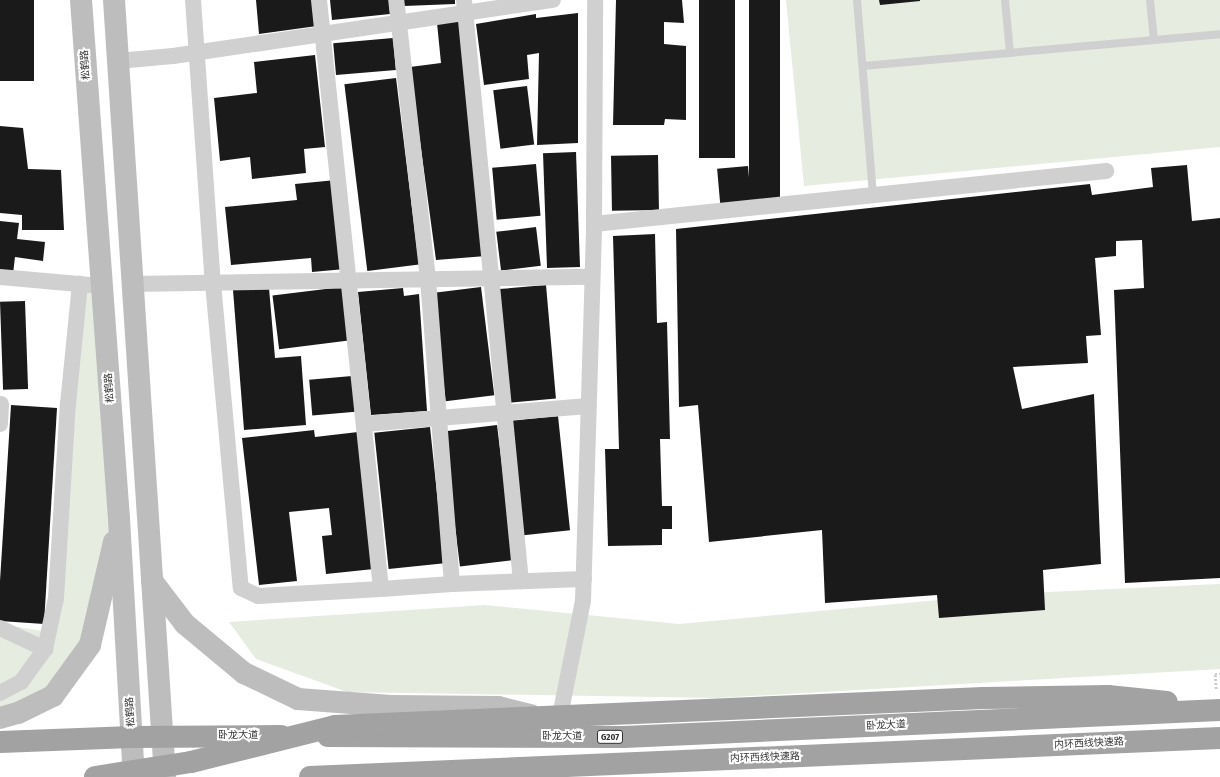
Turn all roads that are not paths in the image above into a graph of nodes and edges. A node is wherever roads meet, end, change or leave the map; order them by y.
1 (81, 0) edge
2 (114, 0) edge
3 (193, 0) edge
4 (319, 0) edge
5 (396, 0) edge
6 (553, 0) edge
7 (596, 0) edge
8 (857, 0) edge
9 (1005, 0) edge
10 (1150, 0) edge
11 (533, 2) edge
12 (464, 6) edge
13 (398, 23) junction
14 (323, 34) junction
15 (1220, 34) edge
16 (1154, 40) junction
17 (197, 52) junction
18 (1010, 52) junction
19 (118, 61) junction
20 (863, 66) junction
21 (1106, 171) dead end
22 (873, 195) junction
23 (594, 224) junction
24 (591, 277) junction
25 (0, 278) edge
26 (491, 278) junction
27 (428, 279) junction
28 (350, 281) junction
29 (213, 283) junction
30 (80, 284) junction
31 (131, 284) junction
32 (102, 286) junction
33 (1, 404) dead end
34 (588, 406) junction
35 (505, 412) junction
36 (439, 418) junction
37 (0, 424) edge
38 (364, 424) junction
39 (119, 519) junction
40 (584, 579) junction
41 (152, 581) junction
42 (521, 581) junction
43 (452, 584) junction
44 (381, 589) junction
45 (0, 628) edge
46 (45, 649) junction
47 (0, 693) edge
48 (1219, 703) edge
49 (0, 718) edge
50 (559, 721) junction
51 (161, 736) junction
52 (132, 737) junction
53 (624, 737) junction
54 (1220, 738) edge
55 (0, 742) edge
56 (96, 777) edge
57 (134, 777) edge
58 (165, 777) edge
59 (310, 777) edge

1 - 32 main road, 松鹤路
2 - 19 main road
3 - 17 street
4 - 14 street
5 - 13 street
6 - 11 street
7 - 23 street
8 - 20 lane
9 - 18 lane
10 - 16 lane
11 - 12 street
12 - 13 street
12 - 26 street
13 - 14 street
13 - 27 street
14 - 17 street
14 - 28 street
15 - 16 lane
16 - 18 lane
17 - 19 street
17 - 29 street
18 - 20 lane
19 - 31 main road
20 - 22 lane
21 - 22 street
22 - 23 street
23 - 24 street
24 - 26 street
24 - 34 street
25 - 30 street
26 - 27 street
26 - 35 street
27 - 28 street
27 - 36 street
28 - 29 street
28 - 38 street
29 - 31 street
29 - 44 street
30 - 32 street
30 - 46 street
31 - 41 main road
32 - 39 main road, 松鹤路
33 - 37 street
34 - 35 street
34 - 40 street
35 - 36 street
35 - 42 street
36 - 38 street
36 - 43 street
38 - 44 street
39 - 49 main road
39 - 52 main road, 松鹤路
40 - 42 street
40 - 50 street
41 - 50 main road
41 - 51 main road
42 - 43 street
43 - 44 street
45 - 46 street
46 - 47 street
48 - 53 highway, 卧龙大道 / G207
48 - 56 highway, bridge
50 - 53 main road
51 - 52 highway, 卧龙大道 / G207
51 - 53 highway, 卧龙大道 / G207
51 - 58 main road
52 - 55 highway, 卧龙大道 / G207
52 - 57 main road, 松鹤路
54 - 59 highway, 内环西线快速路

